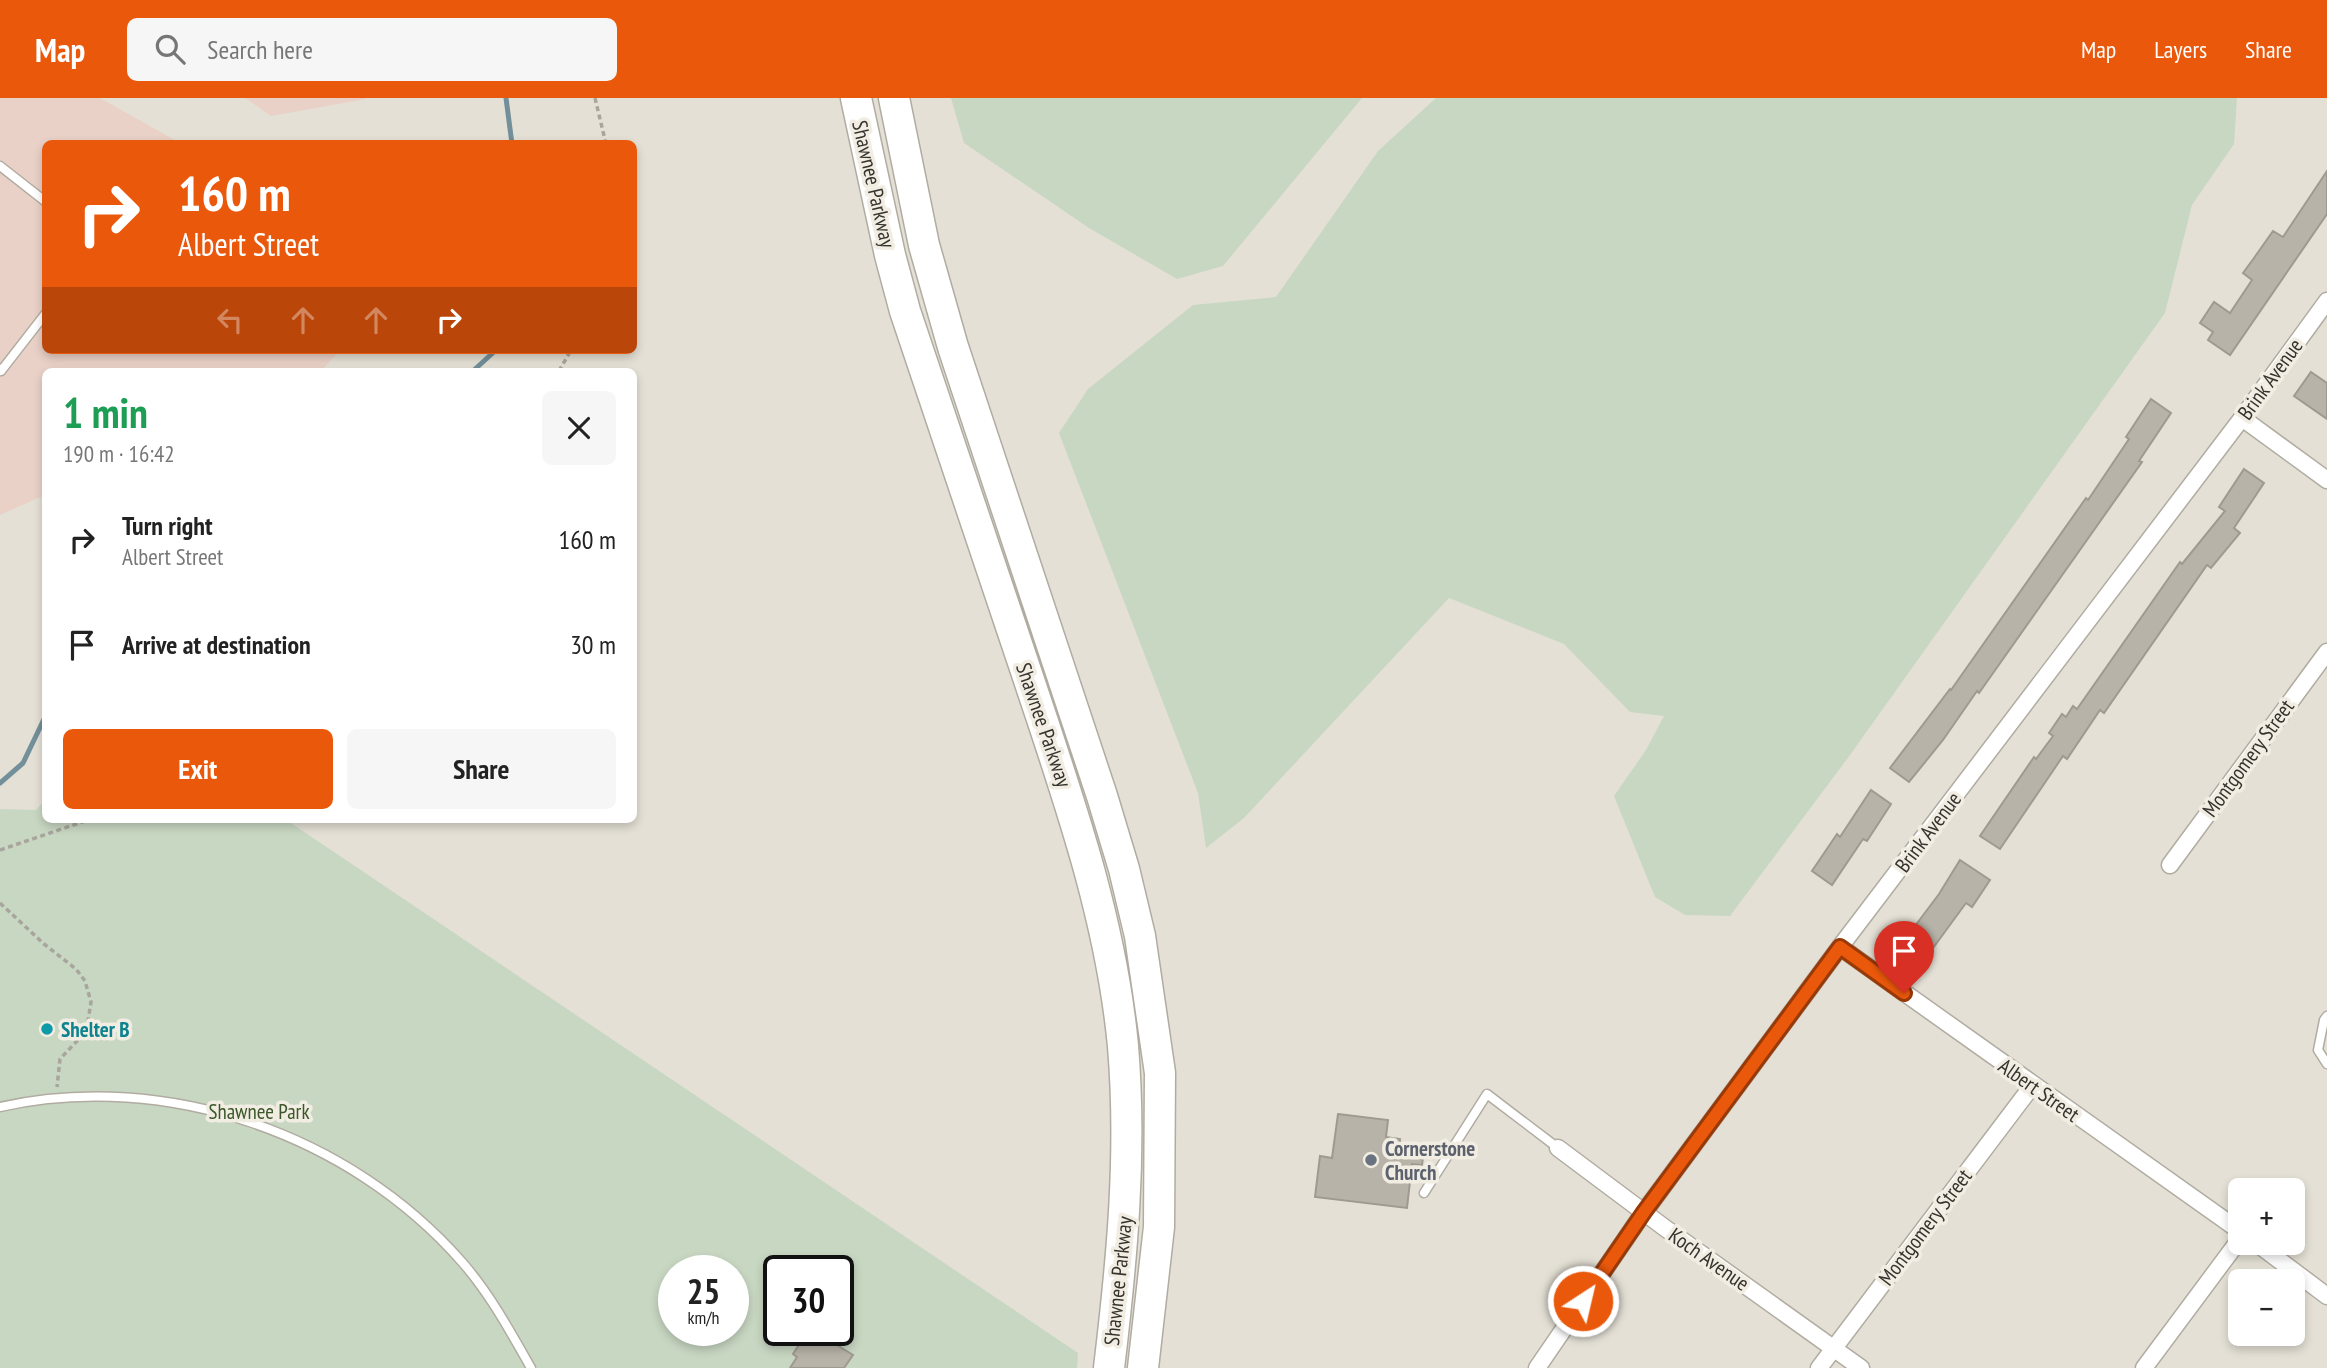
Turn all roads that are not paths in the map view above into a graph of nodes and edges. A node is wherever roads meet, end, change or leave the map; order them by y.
1 (856, 98) edge
2 (894, 98) edge
3 (0, 166) edge
4 (42, 199) edge
5 (2327, 301) edge
6 (42, 318) edge
7 (0, 369) edge
8 (2242, 418) junction
9 (2327, 480) edge
10 (2327, 652) edge
11 (2170, 865) dead end
12 (1840, 947) junction
13 (2327, 1016) edge
14 (2327, 1064) edge
15 (2032, 1086) junction
16 (0, 1107) edge
17 (1558, 1148) joint
18 (1423, 1193) dead end
19 (1644, 1212) junction
20 (2228, 1223) edge
21 (2228, 1255) edge
22 (2272, 1255) edge
23 (2327, 1296) edge
24 (1833, 1348) junction
25 (531, 1368) edge
26 (1109, 1368) edge
27 (1143, 1368) edge
28 (1537, 1368) edge
29 (1819, 1368) edge
30 (1861, 1368) edge
31 (2144, 1368) edge

1 - 26 highway, Shawnee Parkway
2 - 27 highway, Shawnee Parkway
3 - 4 lane
5 - 8 street, Brink Avenue
6 - 7 lane
8 - 9 street
8 - 12 street, Brink Avenue
10 - 11 street, Montgomery Street
12 - 15 street, Albert Street
12 - 19 street, Brink Avenue
13 - 14 lane
15 - 20 street, Albert Street
15 - 24 street, Montgomery Street
16 - 25 lane
17 - 18 lane
17 - 19 street, Koch Avenue
19 - 24 street, Koch Avenue
19 - 28 street, Brink Avenue
21 - 31 street
22 - 23 street
24 - 29 street, Montgomery Street
24 - 30 street, Koch Avenue

